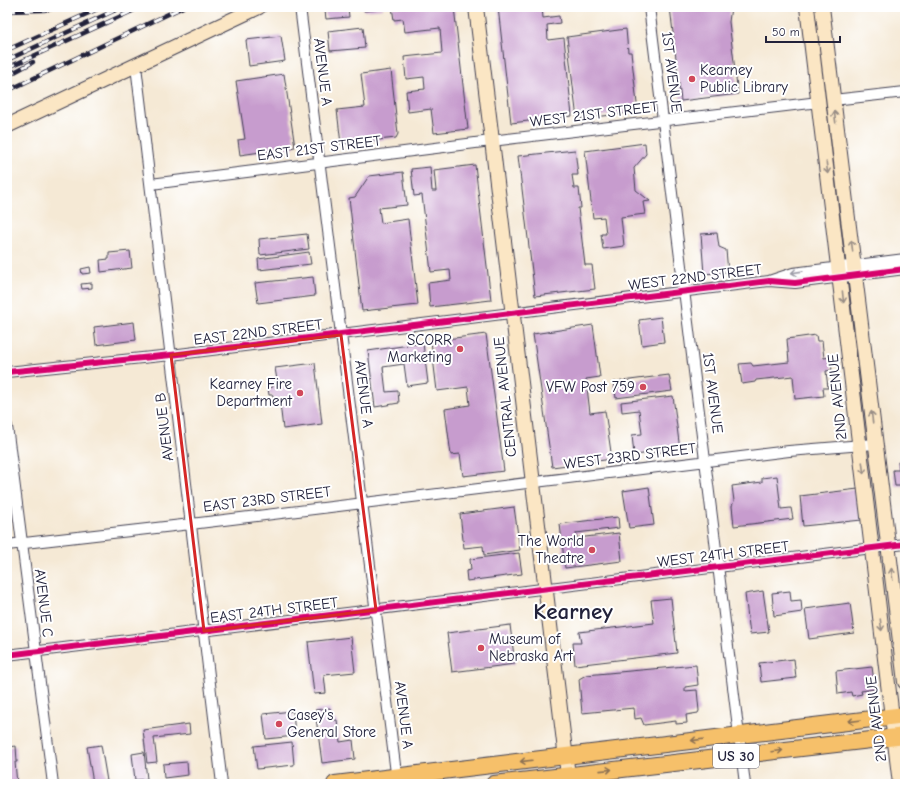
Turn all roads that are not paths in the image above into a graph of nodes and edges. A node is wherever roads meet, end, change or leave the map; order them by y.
1 (259, 7) edge
2 (300, 7) edge
3 (476, 7) edge
4 (649, 7) edge
5 (808, 7) edge
6 (822, 7) edge
7 (822, 65) junction
8 (136, 66) junction
9 (905, 92) edge
10 (833, 100) junction
11 (819, 102) junction
12 (663, 120) junction
13 (7, 126) edge
14 (491, 141) junction
15 (320, 163) junction
16 (151, 184) junction
17 (905, 259) edge
18 (905, 269) edge
19 (855, 270) junction
20 (840, 272) junction
21 (685, 291) junction
22 (512, 314) junction
23 (341, 335) junction
24 (171, 355) junction
25 (7, 372) edge
26 (7, 426) edge
27 (876, 444) junction
28 (860, 446) junction
29 (706, 461) junction
30 (531, 483) junction
31 (362, 502) junction
32 (191, 524) junction
33 (22, 543) junction
34 (905, 544) edge
35 (7, 545) edge
36 (888, 546) junction
37 (872, 548) junction
38 (720, 567) junction
39 (545, 589) junction
40 (376, 610) junction
41 (204, 631) junction
42 (35, 652) junction
43 (7, 655) edge
44 (905, 682) edge
45 (899, 716) edge
46 (739, 735) junction
47 (900, 736) edge
48 (742, 755) junction
49 (565, 756) junction
50 (568, 779) edge
51 (397, 780) edge
52 (53, 784) edge
53 (222, 784) edge
54 (335, 784) edge
55 (494, 784) edge
56 (745, 784) edge
57 (900, 784) edge

1 - 8 main road
2 - 15 street, AVENUE A
3 - 14 main road, CENTRAL AVENUE
4 - 12 street, 1ST AVENUE
5 - 7 main road, 2ND AVENUE
6 - 7 main road, 2ND AVENUE
7 - 10 main road, 2ND AVENUE
7 - 11 main road, 2ND AVENUE
8 - 13 main road
8 - 16 street, AVENUE B
9 - 10 street
19 -> 10 main road, 2ND AVENUE
11 - 12 street, WEST 21ST STREET
11 -> 20 main road, 2ND AVENUE
12 - 14 street, WEST 21ST STREET
12 - 21 street, 1ST AVENUE
14 - 15 street, EAST 21ST STREET
14 - 22 main road, CENTRAL AVENUE
15 - 16 street, EAST 21ST STREET
15 - 23 street, AVENUE A
16 - 24 street, AVENUE B
17 - 19 street, WEST 22ND STREET
18 - 19 street, WEST 22ND STREET
19 - 20 street, WEST 22ND STREET
27 -> 19 main road, 2ND AVENUE
20 - 21 street, WEST 22ND STREET
20 -> 28 main road, 2ND AVENUE
21 - 22 street, WEST 22ND STREET
21 - 29 street, 1ST AVENUE
22 - 23 street, EAST 22ND STREET
22 - 30 main road, CENTRAL AVENUE
23 - 24 street, EAST 22ND STREET
23 - 31 street, AVENUE A
24 - 25 street, EAST 22ND STREET
24 - 32 street, AVENUE B
26 - 33 street, AVENUE C
27 - 28 street, WEST 23RD STREET
27 - 36 main road, 2ND AVENUE
28 - 29 street, WEST 23RD STREET
28 -> 37 main road, 2ND AVENUE
29 - 30 street, WEST 23RD STREET
29 - 38 street, 1ST AVENUE
30 - 31 street, EAST 23RD STREET
30 - 39 main road, CENTRAL AVENUE
31 - 32 street, EAST 23RD STREET
31 - 40 street, AVENUE A
32 - 33 street, EAST 23RD STREET
32 - 41 street, AVENUE B
33 - 35 street, EAST 23RD STREET
33 - 42 street, AVENUE C
34 - 36 street, WEST 24TH STREET
36 - 37 street, WEST 24TH STREET
44 -> 36 main road, 2ND AVENUE
37 - 38 street, WEST 24TH STREET
37 -> 45 main road, 2ND AVENUE
38 - 39 street, WEST 24TH STREET
38 - 46 street, 1ST AVENUE
39 - 40 street, EAST 24TH STREET
39 - 49 main road, CENTRAL AVENUE
40 - 41 street, EAST 24TH STREET
40 - 51 street, AVENUE A
41 - 42 street, EAST 24TH STREET
41 - 53 street, AVENUE B
42 - 43 street, EAST 24TH STREET
42 - 52 street, AVENUE C
45 -> 46 main road, US 30
45 - 47 main road, 2ND AVENUE
46 - 48 street, 1ST AVENUE
46 -> 49 main road, US 30
48 -> 47 main road, US 30
47 - 57 main road, 2ND AVENUE
50 -> 48 main road, US 30
48 - 56 street, 1ST AVENUE
49 - 50 main road, CENTRAL AVENUE
49 -> 51 main road, US 30
50 - 55 main road, US 30
51 - 54 main road, US 30

